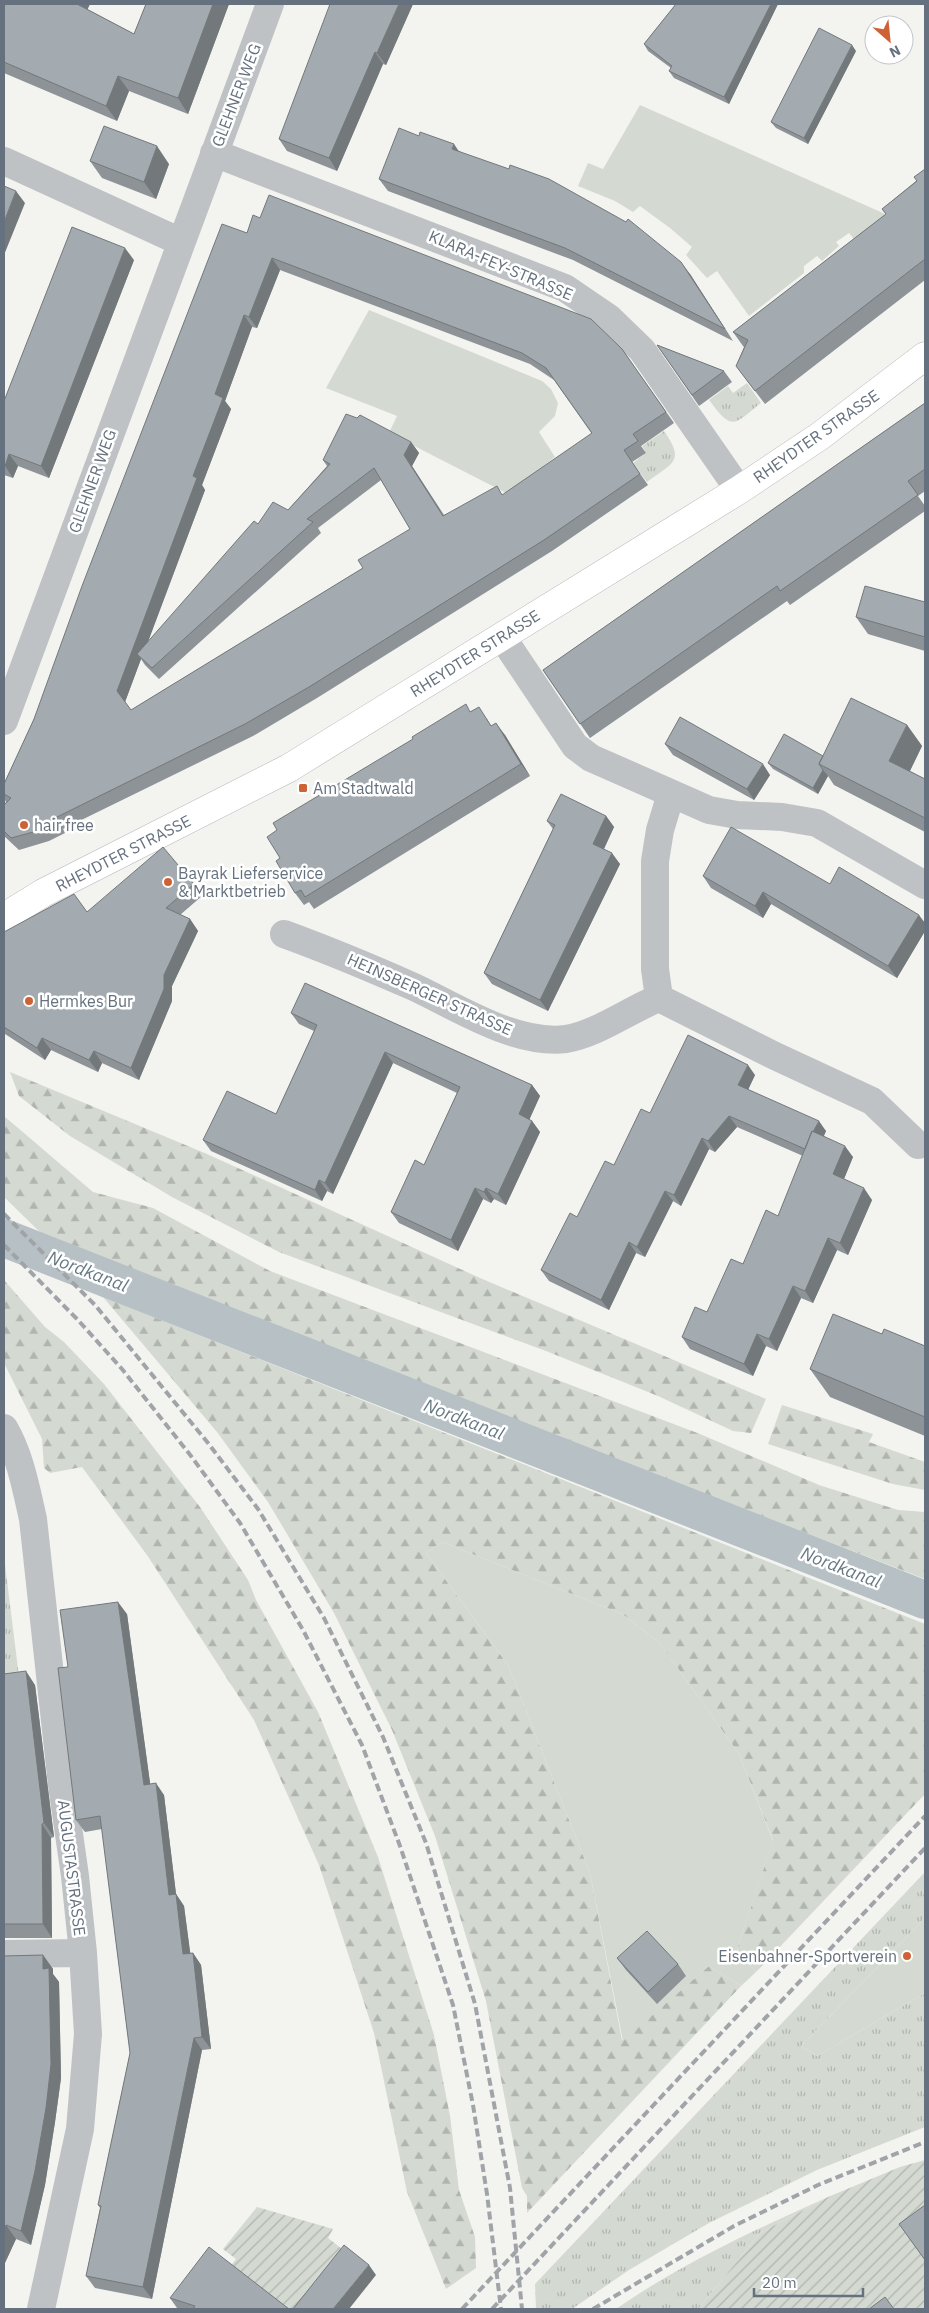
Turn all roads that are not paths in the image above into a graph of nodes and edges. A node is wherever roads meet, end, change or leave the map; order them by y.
1 (270, 4) edge
2 (214, 153) junction
3 (4, 161) edge
4 (181, 242) junction
5 (925, 356) edge
6 (739, 490) junction
7 (502, 637) junction
8 (4, 721) edge
9 (671, 794) junction
10 (925, 885) edge
11 (4, 917) edge
12 (284, 934) dead end
13 (659, 998) junction
14 (918, 1145) dead end
15 (4, 1428) edge
16 (83, 1953) junction
17 (4, 1954) edge
18 (41, 2309) edge

1 - 2 street, GLEHNER WEG
2 - 4 street, GLEHNER WEG
2 - 6 street, KLARA-FEY-STRASSE
3 - 4 street
4 - 8 street, GLEHNER WEG
5 - 6 main road, RHEYDTER STRASSE
6 - 7 main road, RHEYDTER STRASSE
7 - 9 street
7 - 11 main road, RHEYDTER STRASSE
9 - 10 street
9 - 13 street
12 - 13 street, HEINSBERGER STRASSE
13 - 14 street
15 - 16 street, AUGUSTASTRASSE
16 - 17 street
16 - 18 street, AUGUSTASTRASSE

